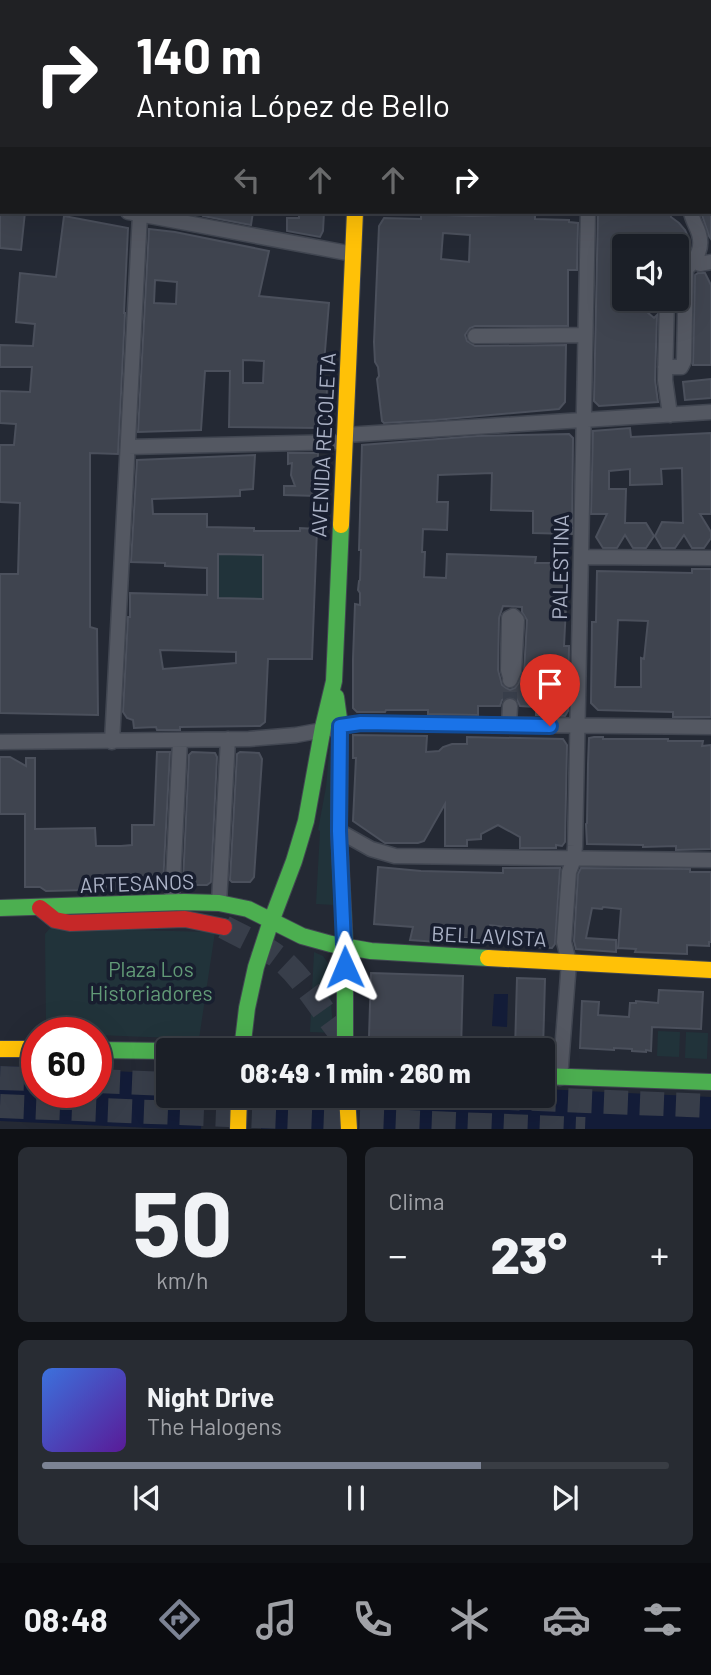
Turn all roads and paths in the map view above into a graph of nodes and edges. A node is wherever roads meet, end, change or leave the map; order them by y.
1 (134, 214) edge
2 (139, 214) edge
3 (355, 214) edge
4 (588, 214) edge
5 (691, 214) edge
6 (706, 237) edge
7 (353, 254) junction
8 (711, 262) edge
9 (689, 264) edge
10 (689, 267) edge
11 (667, 311) edge
12 (685, 311) edge
13 (585, 335) junction
14 (475, 336) dead end
15 (665, 367) junction
16 (711, 412) edge
17 (670, 415) junction
18 (584, 420) junction
19 (345, 439) junction
20 (128, 447) junction
21 (582, 557) junction
22 (711, 558) edge
23 (334, 681) junction
24 (510, 706) tunnel mouth
25 (509, 725) junction
26 (340, 726) junction
27 (579, 726) junction
28 (711, 727) edge
29 (323, 730) junction
30 (228, 739) junction
31 (180, 741) junction
32 (0, 742) edge
33 (113, 742) junction
34 (339, 831) junction
35 (574, 859) junction
36 (711, 860) edge
37 (172, 902) junction
38 (219, 903) junction
39 (0, 908) edge
40 (40, 908) junction
41 (272, 919) junction
42 (224, 928) tunnel mouth
43 (345, 948) junction
44 (569, 962) junction
45 (711, 970) edge
46 (243, 1038) edge
47 (345, 1038) edge
48 (0, 1049) edge
49 (21, 1049) edge
50 (112, 1050) edge
51 (156, 1051) edge
52 (555, 1077) edge
53 (560, 1078) junction
54 (711, 1082) edge
55 (239, 1108) edge
56 (348, 1108) edge
57 (238, 1129) edge
58 (349, 1129) edge

1 - 20 street
2 - 7 street
3 - 7 main road, AVENIDA RECOLETA
4 - 13 street, PALESTINA
5 - 6 street
6 - 9 street
7 - 19 main road, AVENIDA RECOLETA
8 - 10 street
11 - 15 street
12 - 15 street
13 - 14 street
13 - 18 street, PALESTINA
15 - 17 street
16 - 17 street
17 - 18 street
18 - 19 street
18 - 21 street, PALESTINA
19 - 20 street
19 - 23 main road, AVENIDA RECOLETA
20 - 33 street
21 - 22 street
21 - 27 street, PALESTINA
23 - 26 main road, AVENIDA RECOLETA
23 - 29 main road, AVENIDA RECOLETA
24 - 25 street
25 - 26 street
25 - 27 street
26 - 29 street
26 - 34 main road, AVENIDA RECOLETA
27 - 28 street
27 - 35 street, PALESTINA
29 - 30 street
29 - 41 main road, AVENIDA RECOLETA
30 - 31 street
30 - 38 street
31 - 33 street
31 - 37 street
32 - 33 street
34 - 35 street
34 - 43 main road, AVENIDA RECOLETA
35 - 36 street
35 - 44 street, PALESTINA
37 - 38 main road, ARTESANOS
37 - 40 main road, ARTESANOS
38 - 41 main road, ARTESANOS
39 - 40 main road, ARTESANOS
40 - 42 main road
41 - 43 main road, BELLAVISTA
41 - 46 main road, AVENIDA RECOLETA
43 - 44 main road, BELLAVISTA
43 - 47 main road, AVENIDA RECOLETA
44 - 45 main road, BELLAVISTA
44 - 53 street, PALESTINA
48 - 49 main road
50 - 51 main road
52 - 53 main road
53 - 54 main road
55 - 57 main road, bridge
56 - 58 main road, bridge

